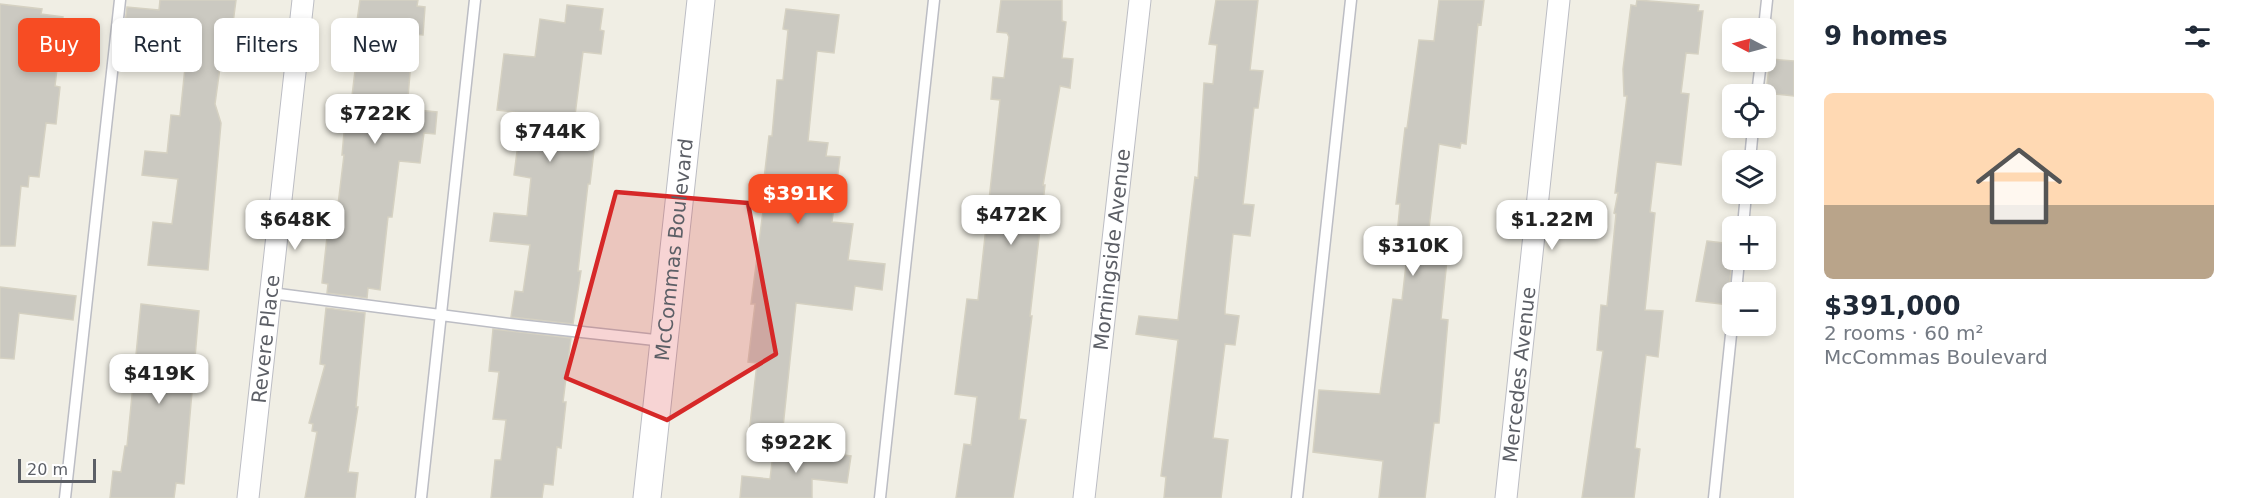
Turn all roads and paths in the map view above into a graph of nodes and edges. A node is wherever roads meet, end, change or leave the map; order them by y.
1 (120, 0) edge
2 (303, 0) edge
3 (475, 0) edge
4 (701, 0) edge
5 (934, 0) edge
6 (1140, 0) edge
7 (1351, 0) edge
8 (1559, 0) edge
9 (1767, 0) edge
10 (1765, 18) edge
11 (271, 293) junction
12 (440, 315) junction
13 (1731, 336) edge
14 (664, 340) junction
15 (65, 498) edge
16 (248, 498) edge
17 (421, 498) edge
18 (647, 498) edge
19 (880, 498) edge
20 (1084, 498) edge
21 (1297, 498) edge
22 (1506, 498) edge
23 (1714, 498) edge

1 - 15 lane
2 - 11 street, Revere Place
3 - 12 lane
4 - 14 street, McCommas Boulevard
5 - 19 lane
6 - 20 street, Morningside Avenue
7 - 21 lane
8 - 22 street, Mercedes Avenue
9 - 10 lane
11 - 12 lane
11 - 16 street, Revere Place
12 - 14 lane
12 - 17 lane
13 - 23 lane
14 - 18 street, McCommas Boulevard

